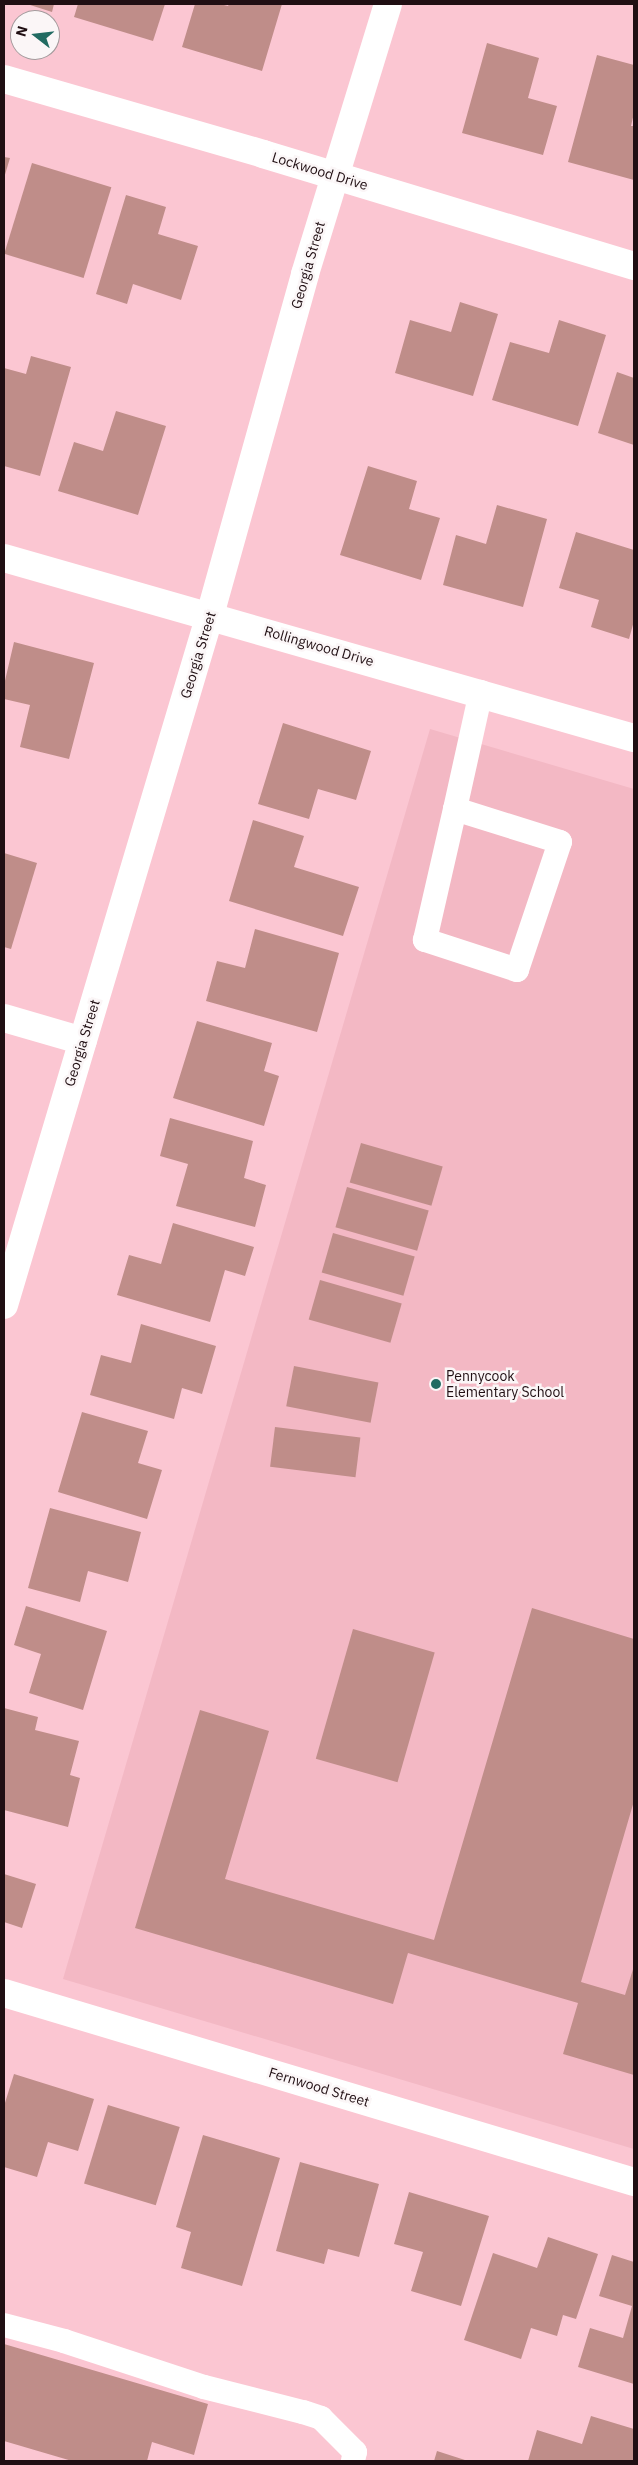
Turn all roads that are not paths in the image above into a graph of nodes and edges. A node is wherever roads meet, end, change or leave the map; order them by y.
1 (388, 4) edge
2 (4, 80) edge
3 (335, 176) junction
4 (634, 266) edge
5 (4, 558) edge
6 (210, 616) junction
7 (481, 692) junction
8 (634, 738) edge
9 (455, 809) junction
10 (4, 1018) edge
11 (83, 1041) junction
12 (4, 1305) edge
13 (4, 1993) edge
14 (634, 2182) edge
15 (4, 2325) edge
16 (353, 2461) edge

1 - 3 street, Georgia Street
2 - 3 street, Lockwood Drive
3 - 4 street, Lockwood Drive
3 - 6 street, Georgia Street
5 - 6 street, Rollingwood Drive
6 - 7 street, Rollingwood Drive
6 - 11 street, Georgia Street
7 - 8 street, Rollingwood Drive
7 - 9 lane
9 - 9 lane
10 - 11 street
11 - 12 street, Georgia Street
13 - 14 street, Fernwood Street
15 - 16 lane

